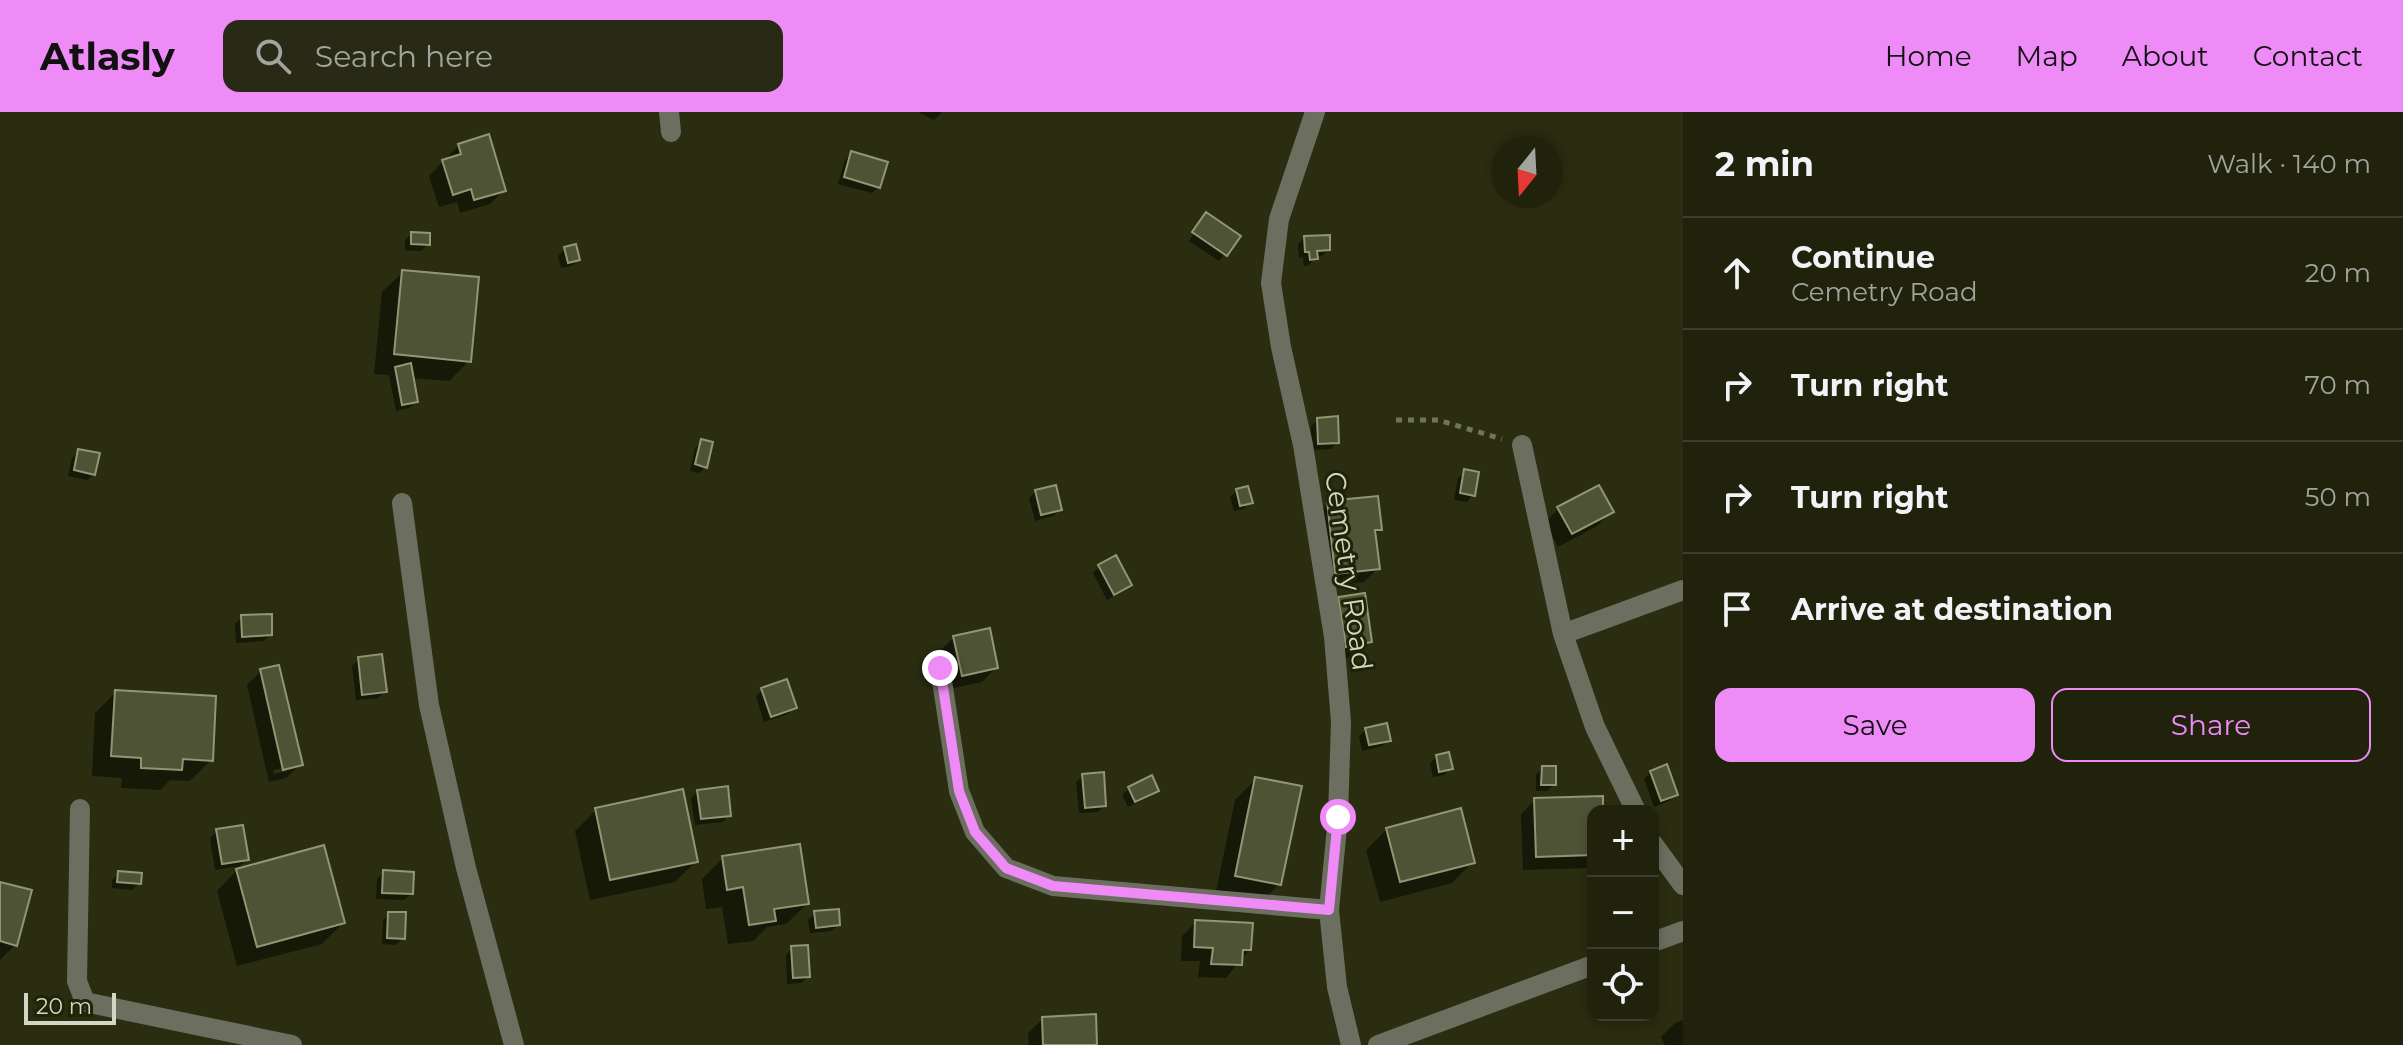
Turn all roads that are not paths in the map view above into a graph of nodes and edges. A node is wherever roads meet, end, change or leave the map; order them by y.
1 (1315, 112) edge
2 (1522, 445) road end
3 (402, 503) dead end
4 (1683, 590) edge
5 (1563, 634) junction
6 (940, 668) dead end
7 (1633, 805) edge
8 (80, 809) dead end
9 (1659, 852) edge
10 (1683, 885) edge
11 (1329, 910) junction
12 (1683, 931) edge
13 (1659, 940) edge
14 (1587, 967) edge
15 (292, 1045) edge
16 (514, 1045) edge
17 (1351, 1045) edge
18 (1378, 1045) edge

1 - 11 street, Cemetry Road
2 - 5 street
3 - 16 street
4 - 5 street
5 - 7 street
6 - 11 street
8 - 15 street
9 - 10 street
11 - 17 street, Cemetry Road
12 - 13 street
14 - 18 street

